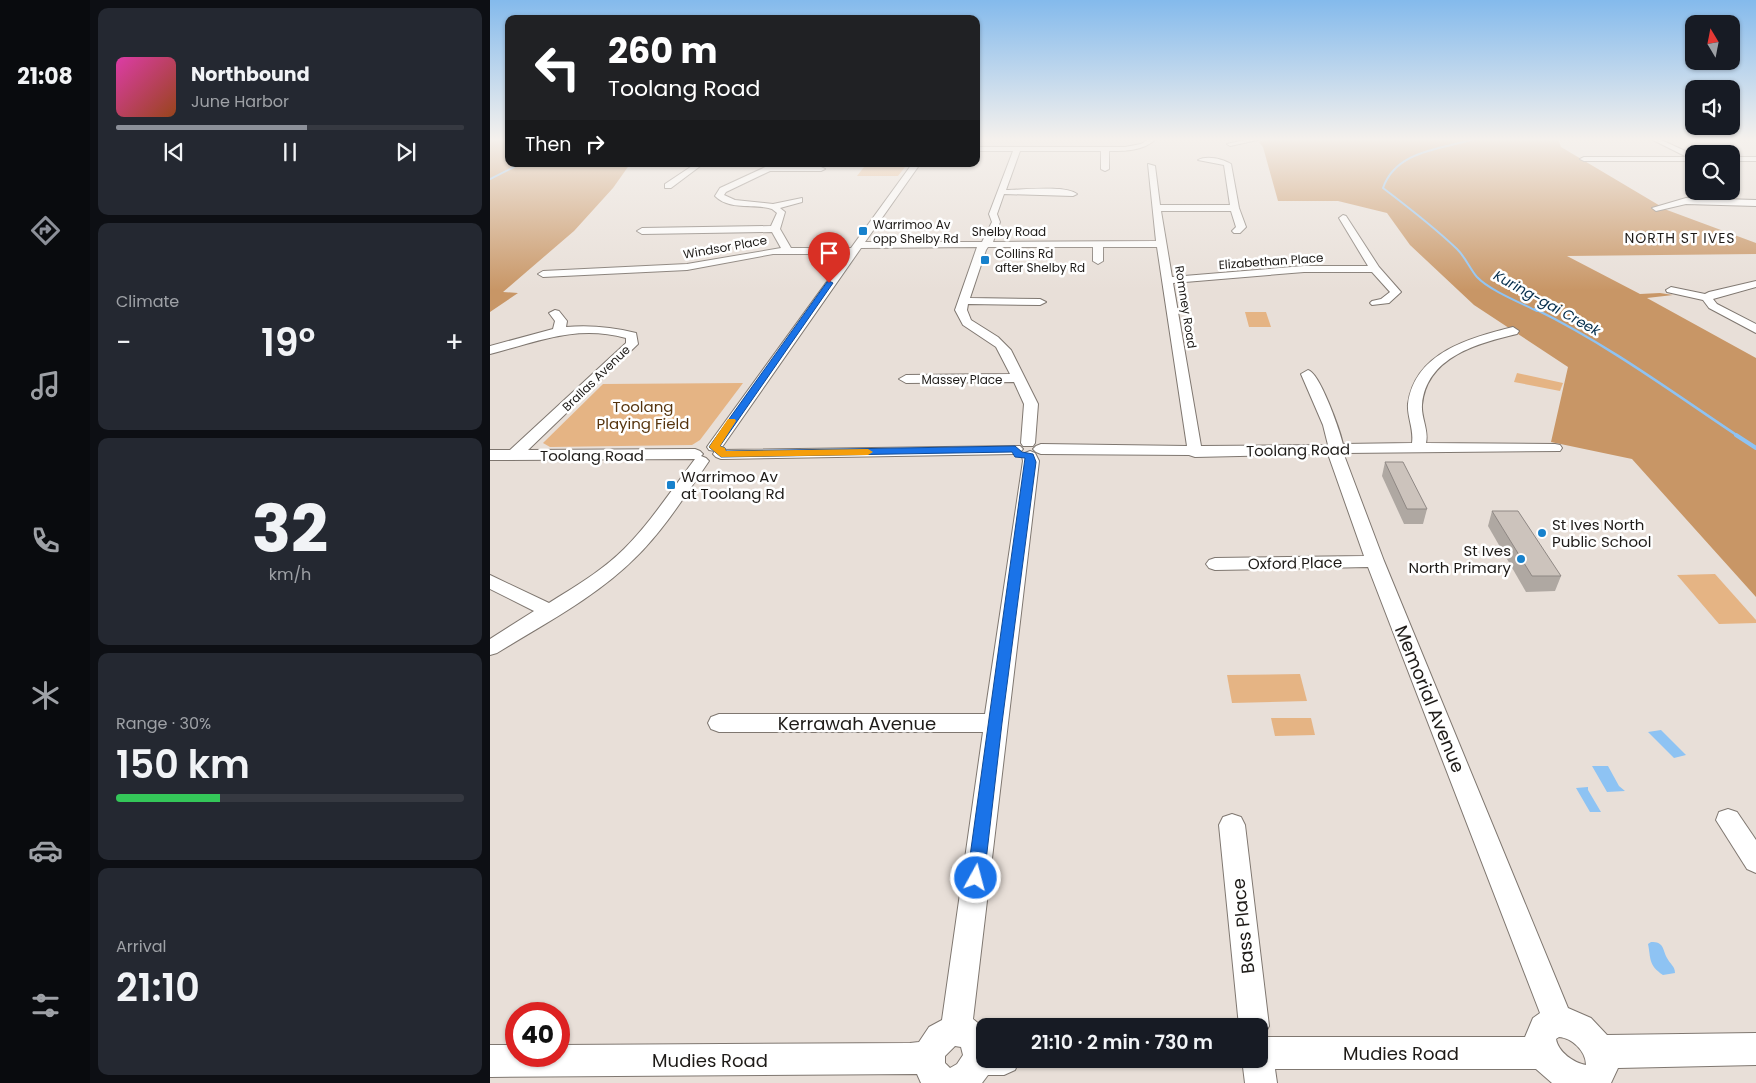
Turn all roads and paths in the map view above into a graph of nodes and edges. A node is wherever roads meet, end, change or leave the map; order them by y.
1 (725, 190) edge
2 (897, 190) edge
3 (1154, 190) edge
4 (1232, 190) edge
5 (1002, 192) joint
6 (1072, 194) dead end
7 (800, 200) dead end
8 (1756, 203) edge
9 (773, 207) junction
10 (1157, 208) junction
11 (1235, 208) junction
12 (1656, 208) dead end
13 (1343, 218) dead end
14 (775, 229) junction
15 (1237, 231) dead end
16 (642, 232) dead end
17 (985, 244) junction
18 (1098, 244) junction
19 (1161, 244) junction
20 (855, 248) junction
21 (787, 251) junction
22 (1098, 261) dead end
23 (1375, 269) junction
24 (542, 274) dead end
25 (1168, 280) junction
26 (1756, 284) edge
27 (1671, 290) dead end
28 (1707, 298) junction
29 (963, 302) junction
30 (1040, 302) dead end
31 (1376, 303) dead end
32 (555, 313) dead end
33 (1756, 329) edge
34 (559, 331) junction
35 (1513, 331) dead end
36 (490, 350) edge
37 (1308, 374) dead end
38 (1017, 378) junction
39 (906, 379) dead end
40 (1418, 446) junction
41 (1555, 448) dead end
42 (1028, 449) junction
43 (1336, 450) junction
44 (718, 451) junction
45 (1195, 452) junction
46 (490, 455) edge
47 (514, 455) junction
48 (698, 458) junction
49 (1375, 561) junction
50 (1215, 564) dead end
51 (490, 581) edge
52 (549, 611) junction
53 (490, 648) edge
54 (719, 723) dead end
55 (995, 723) junction
56 (1728, 820) dead end
57 (1232, 826) dead end
58 (1756, 861) edge
59 (1253, 1018) edge
60 (1559, 1022) junction
61 (956, 1031) junction
62 (976, 1041) edge
63 (1756, 1049) edge
64 (1599, 1050) junction
65 (1268, 1053) edge
66 (1542, 1053) junction
67 (929, 1056) junction
68 (490, 1061) edge
69 (978, 1068) edge
70 (1259, 1068) edge
71 (949, 1083) edge
72 (1261, 1083) edge
73 (1582, 1083) edge

1 - 9 street
2 - 20 street
3 - 10 street, Romney Road
4 - 11 street
5 - 6 street
5 - 17 street
7 - 9 street
8 - 12 street
9 - 14 street
10 - 11 street
10 - 19 street, Romney Road
11 - 15 street
13 - 23 street
14 - 16 street
14 - 21 street
17 - 18 street, Shelby Road
17 - 20 street, Shelby Road
17 - 29 street
18 - 19 street, Shelby Road
18 - 22 street
19 - 25 street, Romney Road
20 - 21 street, Windsor Place
20 - 44 street
21 - 24 street, Windsor Place
23 - 25 street, Elizabethan Place
23 - 31 street
25 - 45 street, Romney Road
26 - 28 street
27 - 28 street
28 - 33 street
29 - 30 street
29 - 38 street
32 - 34 street
34 - 36 street, Brallas Avenue
34 - 47 street, Brallas Avenue
35 - 40 street
37 - 43 street, Memorial Avenue
38 - 39 street, Massey Place
38 - 42 street
40 - 41 street, Toolang Road
40 - 43 street, Toolang Road
42 - 44 street, Toolang Road
42 - 45 street, Toolang Road
42 - 55 street
43 - 45 street, Toolang Road
43 - 49 street, Memorial Avenue
44 - 48 street, Toolang Road
46 - 47 street, Toolang Road
47 - 48 street, Toolang Road
48 - 52 street
49 - 50 street, Oxford Place
49 - 60 street, Memorial Avenue
51 - 52 street
52 - 53 street
54 - 55 street, Kerrawah Avenue
55 - 61 street
56 - 58 street
57 - 59 street, Bass Place
60 - 64 street
60 - 66 street
61 - 62 street
61 - 67 street
63 - 64 street
64 - 73 street
65 - 66 street, Mudies Road
66 - 73 street
67 - 68 street, Mudies Road
67 - 71 street
69 - 71 street
70 - 72 street

